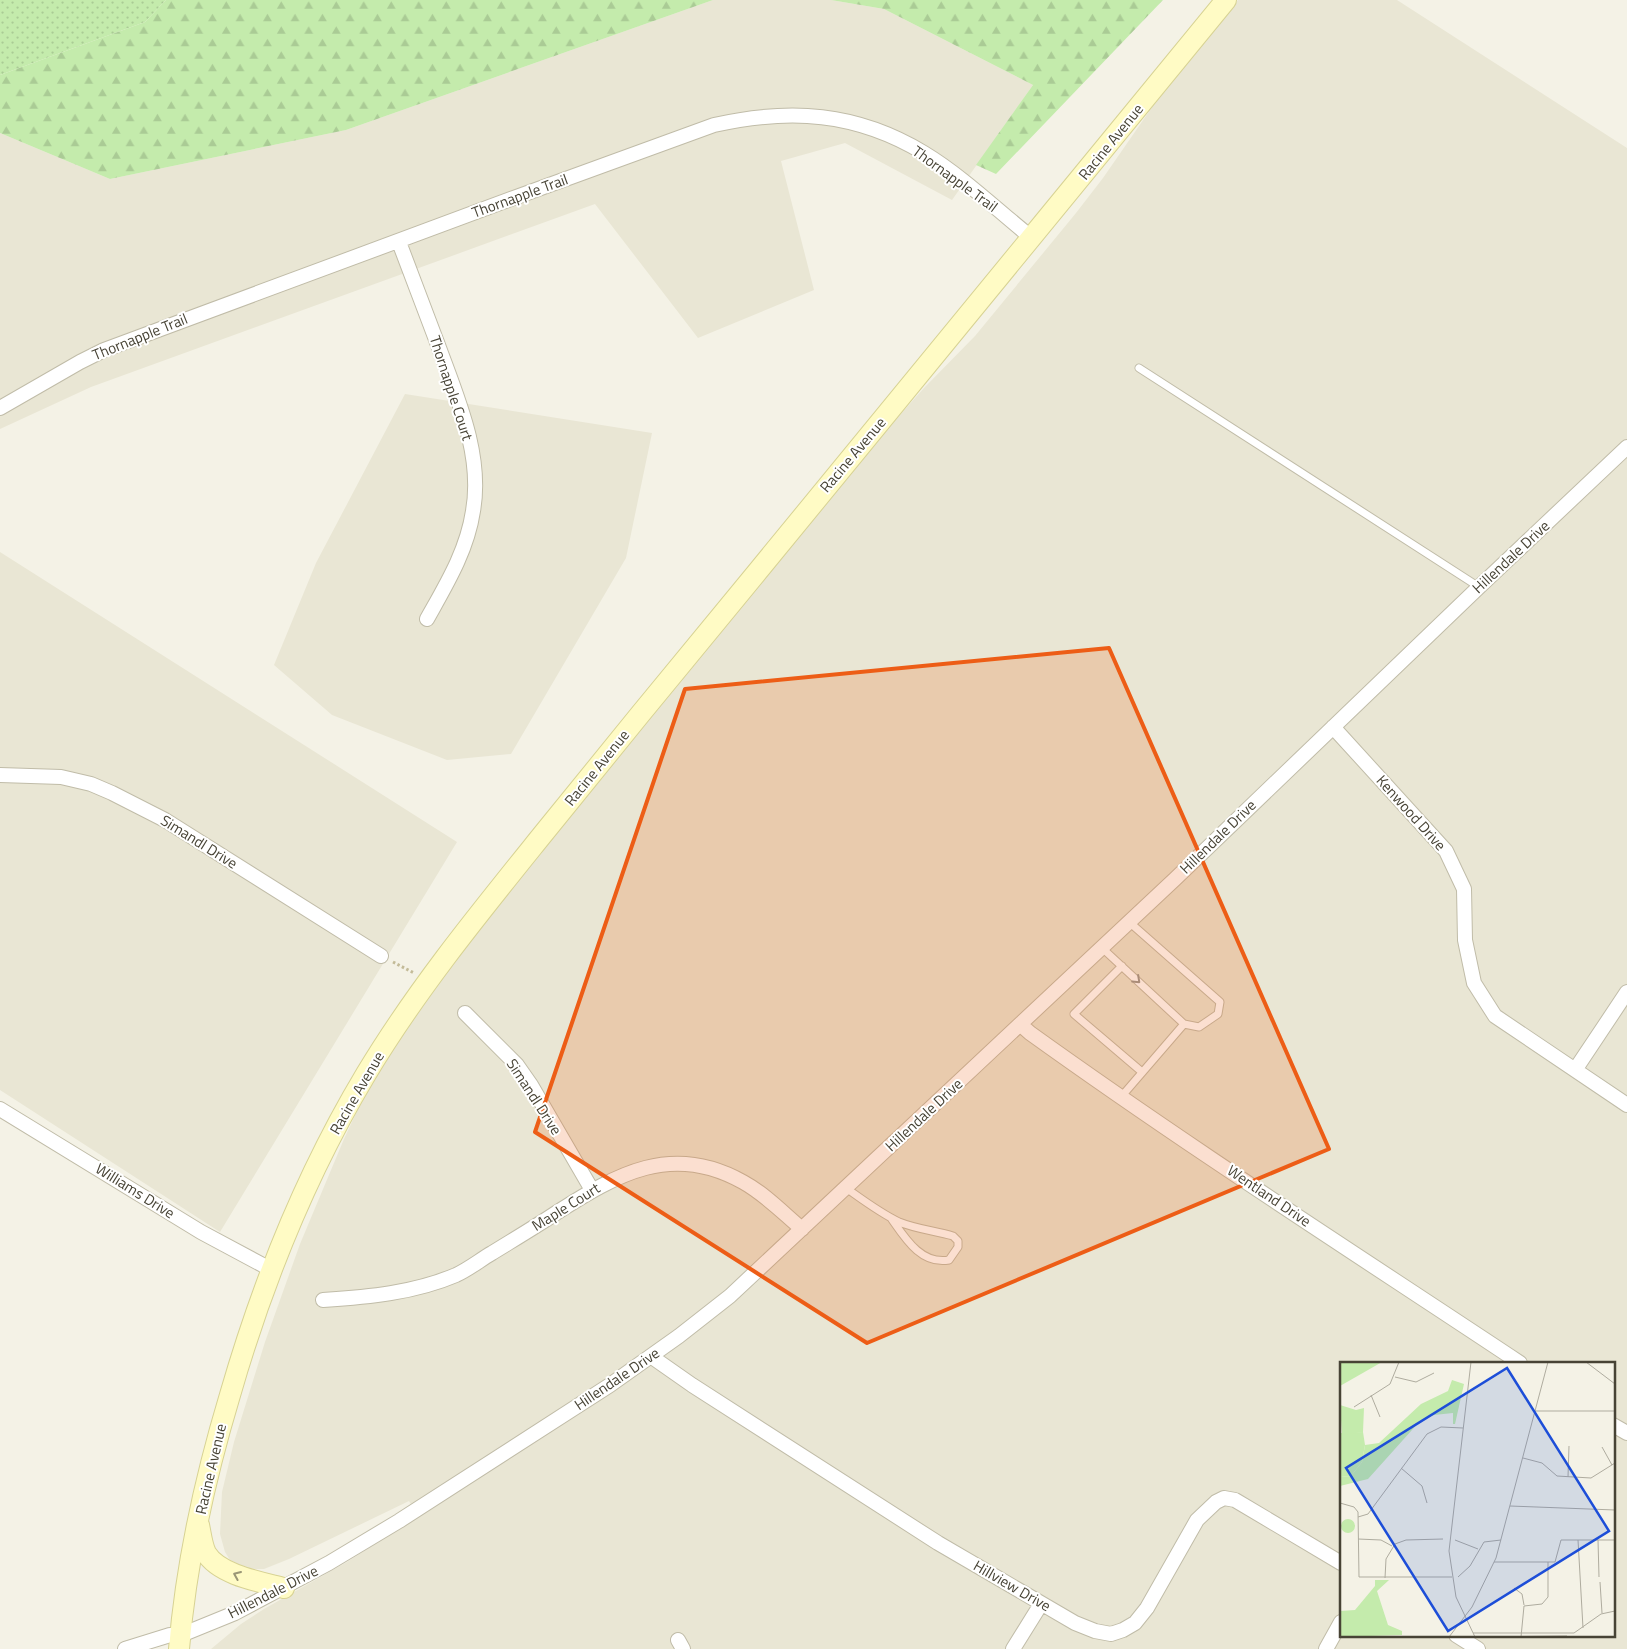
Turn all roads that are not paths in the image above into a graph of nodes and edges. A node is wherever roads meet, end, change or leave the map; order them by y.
1 (1226, 0) edge
2 (1032, 238) junction
3 (398, 242) junction
4 (1139, 368) dead end
5 (0, 408) edge
6 (1627, 447) edge
7 (1479, 587) junction
8 (427, 620) dead end
9 (1334, 726) junction
10 (0, 775) edge
11 (1128, 921) junction
12 (1101, 947) junction
13 (381, 956) road end
14 (1122, 966) junction
15 (1627, 992) edge
16 (465, 1013) dead end
17 (1184, 1024) junction
18 (1021, 1025) junction
19 (1575, 1070) junction
20 (1142, 1072) junction
21 (1121, 1097) junction
22 (1627, 1105) edge
23 (0, 1109) edge
24 (846, 1188) junction
25 (592, 1190) junction
26 (891, 1218) junction
27 (802, 1229) junction
28 (272, 1270) junction
29 (323, 1300) dead end
30 (652, 1357) junction
31 (1518, 1362) edge
32 (1614, 1425) edge
33 (1627, 1433) edge
34 (198, 1521) junction
35 (1340, 1562) edge
36 (284, 1588) junction
37 (1041, 1604) junction
38 (1340, 1624) edge
39 (1458, 1636) edge
40 (180, 1642) edge
41 (125, 1649) edge
42 (1013, 1649) edge
43 (1326, 1649) edge
44 (1478, 1649) edge

1 - 2 main road, Racine Avenue
2 - 3 street, Thornapple Trail
2 - 28 main road, Racine Avenue
3 - 5 street, Thornapple Trail
3 - 8 street, Thornapple Court
4 - 7 lane
6 - 7 street, Hillendale Drive
7 - 9 street, Hillendale Drive
9 - 11 street, Hillendale Drive
9 - 19 street, Kenwood Drive
10 - 13 street, Simandl Drive
11 - 12 street, Hillendale Drive
11 - 17 lane
12 - 14 lane
12 - 18 street, Hillendale Drive
14 -> 17 lane
14 - 20 lane
15 - 19 street
16 - 25 street, Simandl Drive
17 - 20 lane
18 - 21 street, Wentland Drive
18 - 24 street, Hillendale Drive
19 - 22 street, Kenwood Drive
20 - 21 lane
21 - 31 street, Wentland Drive
23 - 28 street, Williams Drive
24 - 26 lane
24 - 27 street, Hillendale Drive
25 - 27 street, Maple Court
25 - 29 street, Maple Court
26 - 26 lane
27 - 30 street, Hillendale Drive
28 - 34 main road, Racine Avenue
30 - 36 street, Hillendale Drive
30 - 37 street, Hillview Drive
32 - 33 street
36 -> 34 main road
34 - 40 main road, Racine Avenue
35 - 37 street, Hillview Drive
36 - 40 street, Hillendale Drive
37 - 42 street
38 - 43 street
39 - 44 street
40 - 41 street, Hillendale Drive

